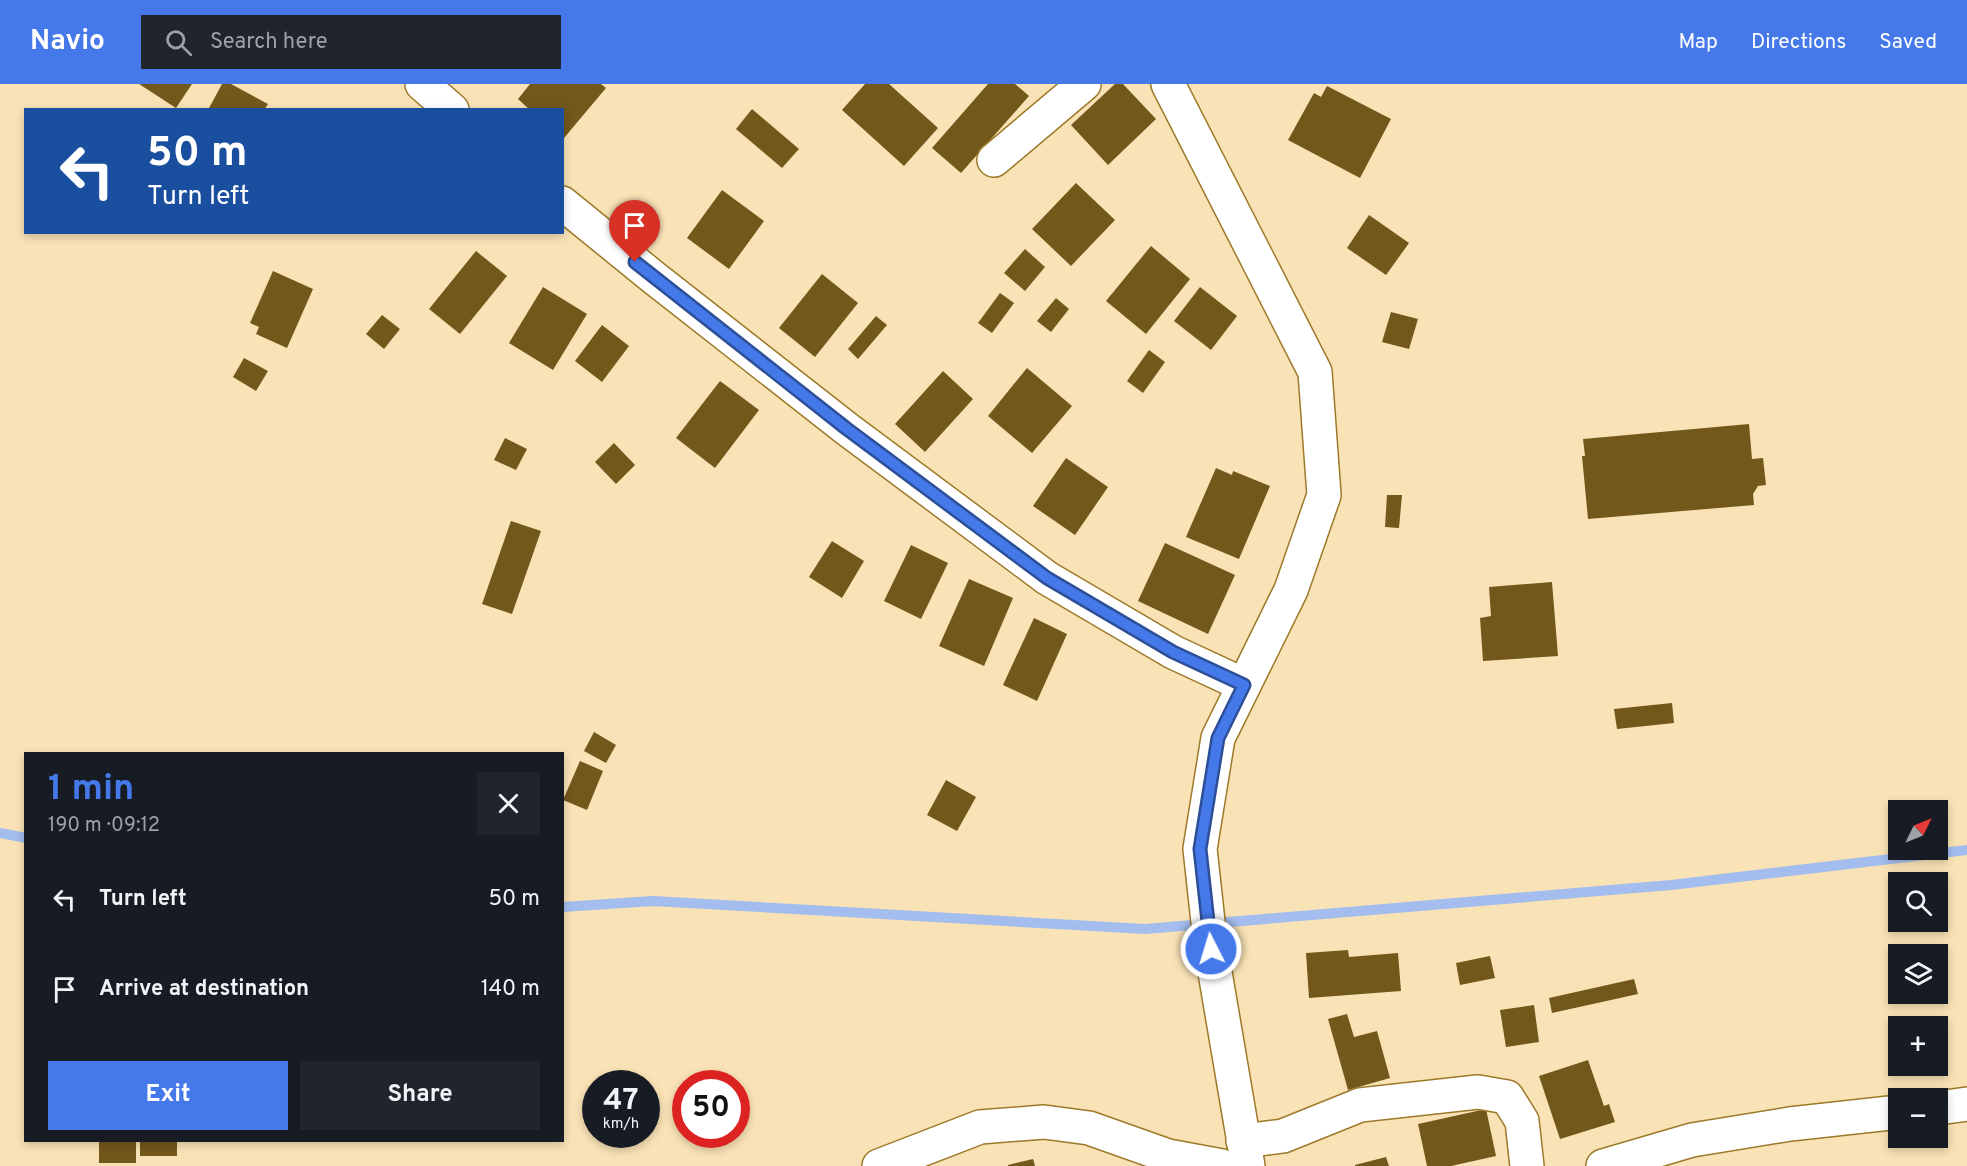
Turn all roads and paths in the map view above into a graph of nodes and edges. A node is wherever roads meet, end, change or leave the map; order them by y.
1 (422, 84) edge
2 (1084, 84) edge
3 (1168, 84) edge
4 (450, 108) edge
5 (994, 160) dead end
6 (564, 205) edge
7 (1244, 685) junction
8 (1967, 1104) edge
9 (1948, 1107) edge
10 (1888, 1113) edge
11 (1246, 1154) edge
12 (879, 1166) edge
13 (1222, 1166) edge
14 (1527, 1166) edge
15 (1603, 1166) edge

1 - 4 street
2 - 5 street
3 - 7 street
6 - 7 street
7 - 11 street
8 - 9 street
10 - 15 street
11 - 14 street
12 - 13 street

